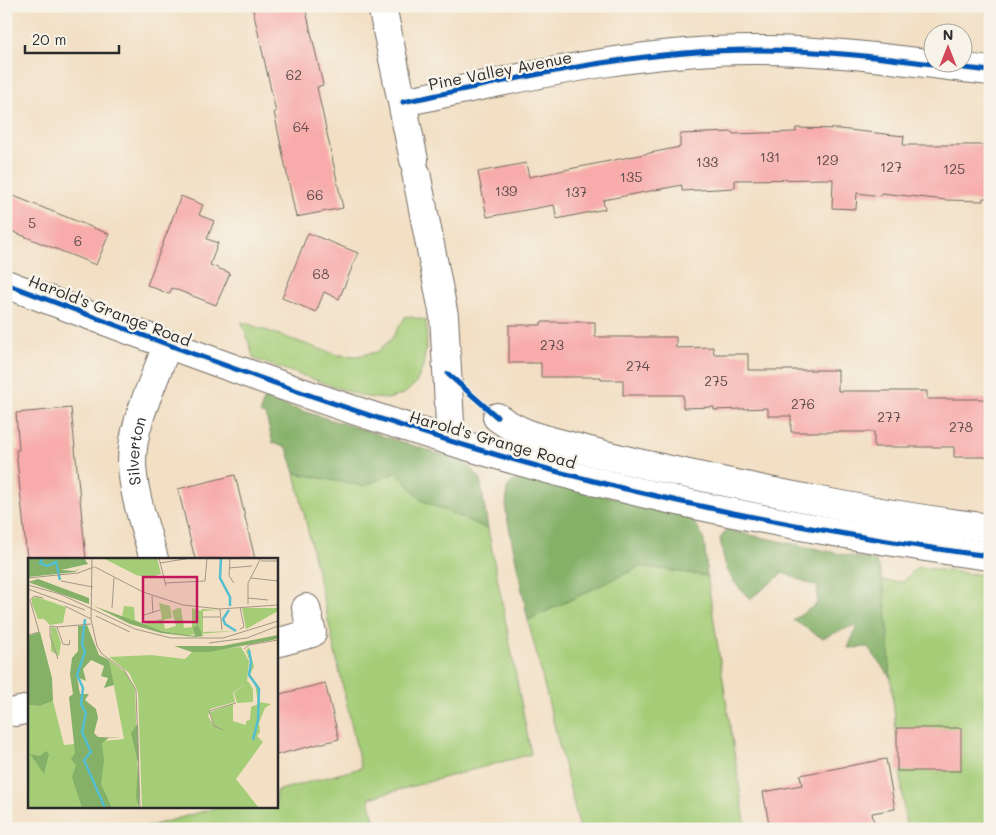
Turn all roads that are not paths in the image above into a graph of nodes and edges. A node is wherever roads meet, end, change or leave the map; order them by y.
1 (382, 6) edge
2 (990, 71) edge
3 (403, 102) junction
4 (6, 284) edge
5 (167, 345) junction
6 (497, 417) dead end
7 (451, 441) junction
8 (588, 451) junction
9 (581, 477) junction
10 (754, 489) junction
11 (748, 516) junction
12 (926, 520) junction
13 (990, 528) edge
14 (922, 546) junction
15 (990, 556) edge
16 (154, 558) edge
17 (306, 608) dead end
18 (278, 642) edge

1 - 3 street
2 - 3 street, Pine Valley Avenue
3 - 7 street
4 - 5 street, Harold's Grange Road
5 - 7 street, Harold's Grange Road
5 - 16 street, Silverton
6 - 8 street, Harold's Grange Road
7 - 9 street, Harold's Grange Road
8 - 9 street, Harold's Grange Road
8 - 10 street, Harold's Grange Road
9 - 11 street, Harold's Grange Road
10 - 11 street
10 - 12 street, Harold's Grange Road
11 - 14 street, Harold's Grange Road
12 - 13 street, Harold's Grange Road
12 - 14 street
14 - 15 street, Harold's Grange Road
17 - 18 street

